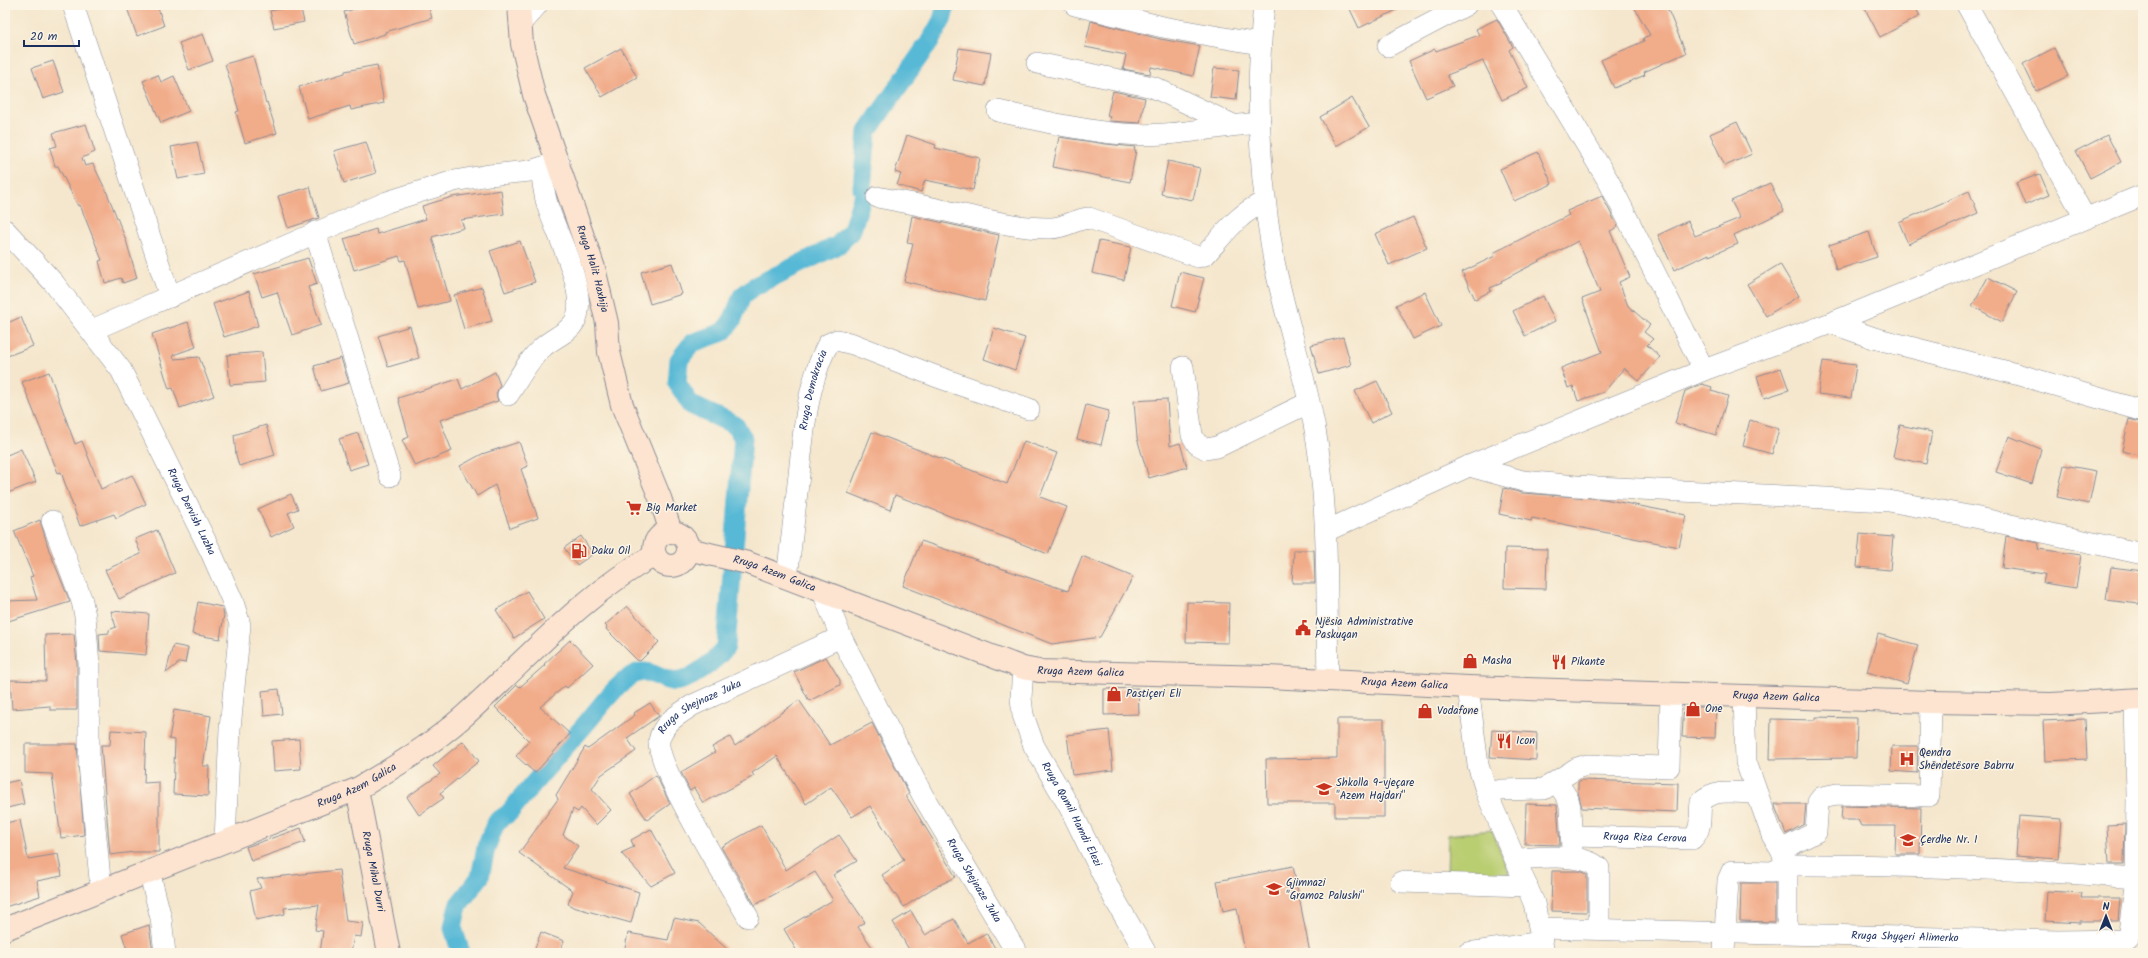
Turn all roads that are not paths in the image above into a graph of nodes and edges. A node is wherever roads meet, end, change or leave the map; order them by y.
1 (73, 5) edge
2 (537, 5) edge
3 (1076, 5) edge
4 (1264, 5) edge
5 (1466, 5) edge
6 (1502, 5) edge
7 (1966, 5) edge
8 (519, 14) edge
9 (1260, 44) junction
10 (1388, 46) dead end
11 (1037, 63) dead end
12 (998, 111) dead end
13 (1260, 123) junction
14 (1233, 125) junction
15 (550, 165) junction
16 (2143, 195) edge
17 (877, 197) dead end
18 (1264, 202) junction
19 (2085, 218) junction
20 (5, 230) edge
21 (315, 232) junction
22 (170, 297) junction
23 (1831, 323) junction
24 (92, 330) junction
25 (1183, 367) dead end
26 (1704, 370) junction
27 (508, 395) dead end
28 (1308, 403) junction
29 (1029, 409) dead end
30 (2143, 411) edge
31 (1469, 466) junction
32 (390, 476) dead end
33 (52, 521) dead end
34 (1326, 531) junction
35 (671, 532) junction
36 (688, 549) junction
37 (2143, 554) edge
38 (655, 555) junction
39 (787, 578) junction
40 (823, 592) junction
41 (841, 637) junction
42 (1023, 668) junction
43 (1328, 680) junction
44 (1468, 687) junction
45 (1671, 694) junction
46 (1744, 696) junction
47 (2139, 700) edge
48 (1931, 702) junction
49 (1556, 782) junction
50 (357, 789) junction
51 (1756, 793) junction
52 (1487, 794) junction
53 (1572, 836) junction
54 (225, 840) junction
55 (1784, 857) junction
56 (1572, 858) junction
57 (1517, 859) junction
58 (149, 871) junction
59 (2136, 878) junction
60 (1401, 882) dead end
61 (1527, 886) junction
62 (101, 890) junction
63 (748, 917) dead end
64 (5, 928) edge
65 (1598, 929) junction
66 (1724, 932) junction
67 (1787, 933) junction
68 (1542, 941) edge
69 (165, 953) edge
70 (389, 953) edge
71 (1017, 953) edge
72 (1146, 953) edge
73 (1468, 953) edge
74 (1724, 953) edge

1 - 22 street
2 - 8 street
3 - 9 street
4 - 9 street
5 - 10 street
6 - 26 street
7 - 19 street
8 - 15 main road, Rruga Halit Haxhija
9 - 13 street
11 - 14 street
12 - 14 street
13 - 14 street
13 - 18 street
15 - 21 street
15 - 27 street
15 - 35 main road, Rruga Halit Haxhija
16 - 19 street
17 - 18 street
18 - 28 street
19 - 23 street
20 - 24 street, Rruga Dervish Luzha
21 - 22 street
21 - 32 street
22 - 24 street
23 - 26 street
23 - 30 street
24 - 54 street, Rruga Dervish Luzha
25 - 28 street
26 - 31 street
28 - 34 street
29 - 39 street, Rruga Demokracia
31 - 34 street
31 - 37 street
33 - 62 street
34 - 43 street
35 - 36 main road
35 - 38 main road
36 - 38 main road
36 - 39 main road, Rruga Azem Galica
38 - 50 main road, Rruga Azem Galica
39 - 40 main road, Rruga Azem Galica
40 - 41 street, Rruga Shejnaze Juka
40 - 42 main road, Rruga Azem Galica
41 - 63 street, Rruga Shejnaze Juka
41 - 71 street, Rruga Shejnaze Juka
42 - 43 main road, Rruga Azem Galica
42 - 72 street, Rruga Qamil Hamdi Elezi
43 - 44 main road, Rruga Azem Galica
44 - 45 main road, Rruga Azem Galica
44 - 52 street
45 - 46 main road, Rruga Azem Galica
45 - 49 street
46 - 48 main road, Rruga Azem Galica
46 - 51 street
47 - 48 main road, Rruga Azem Galica
47 - 59 street, Rruga Shyqeri Alimerko
48 - 55 street
49 - 52 street
49 - 53 street
50 - 54 main road, Rruga Azem Galica
50 - 70 main road, Rruga Mihal Durri
51 - 53 street, Rruga Riza Cerova
51 - 55 street
52 - 57 street
53 - 56 street
54 - 58 main road, Rruga Azem Galica
55 - 59 street
55 - 66 street
55 - 67 street
56 - 57 street
56 - 65 street
57 - 61 street
58 - 62 main road, Rruga Azem Galica
58 - 69 street
59 - 67 street, Rruga Shyqeri Alimerko
60 - 61 street
61 - 68 street
62 - 64 main road, Rruga Azem Galica
65 - 66 street
65 - 68 street
66 - 67 street, Rruga Shyqeri Alimerko
66 - 74 street
68 - 73 street

